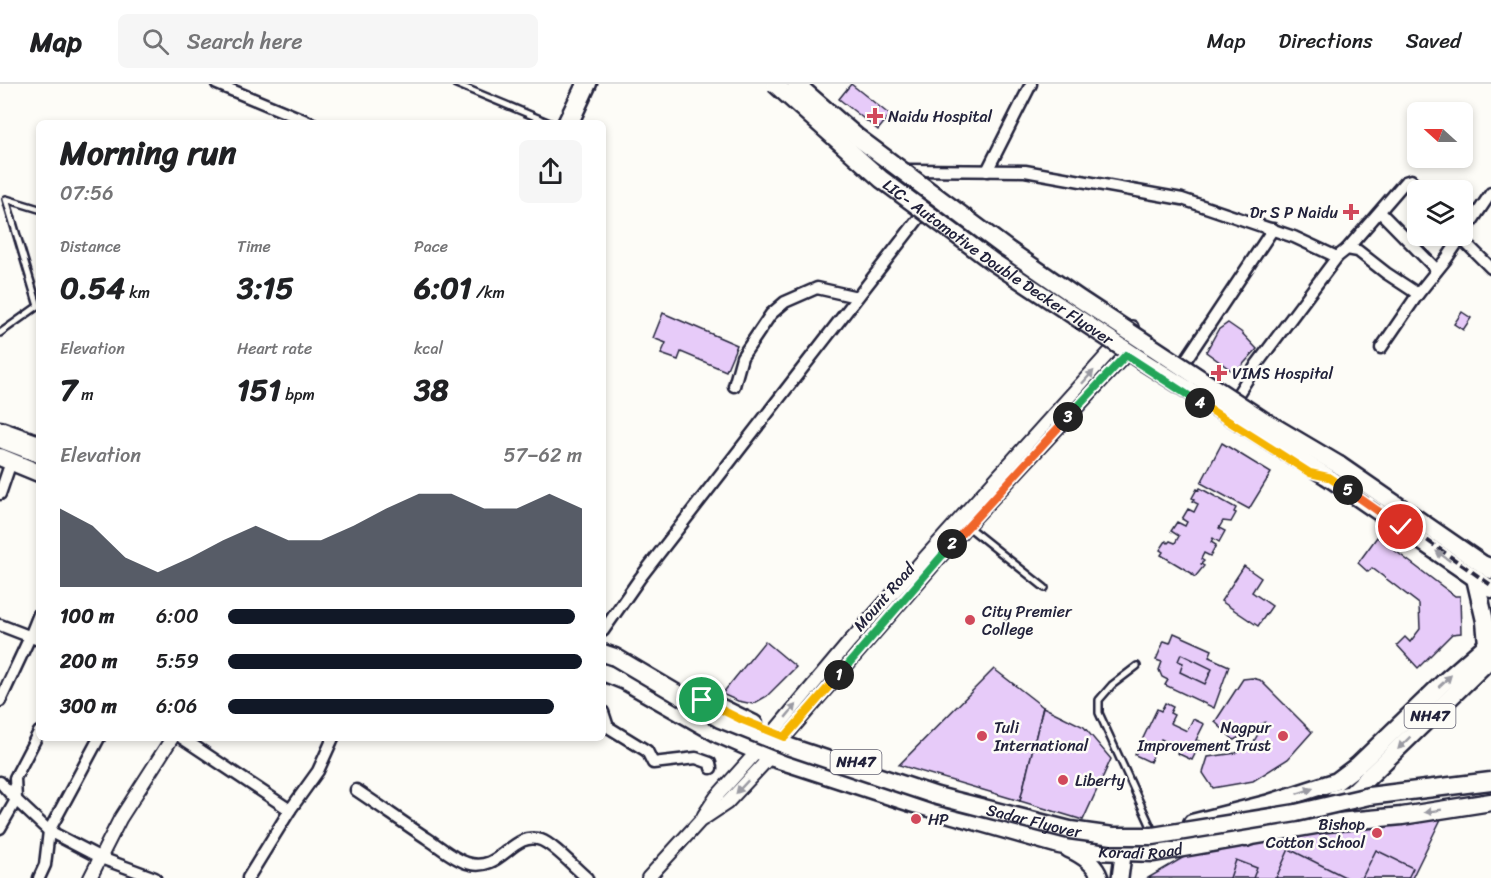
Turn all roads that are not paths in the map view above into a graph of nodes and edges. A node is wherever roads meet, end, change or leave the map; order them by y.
1 (217, 84) edge
2 (456, 84) edge
3 (582, 84) edge
4 (591, 84) edge
5 (768, 84) edge
6 (775, 84) edge
7 (796, 84) edge
8 (804, 84) edge
9 (1031, 84) edge
10 (304, 120) edge
11 (543, 120) edge
12 (564, 120) edge
13 (574, 120) edge
14 (908, 170) junction
15 (987, 171) junction
16 (1407, 181) edge
17 (1491, 194) edge
18 (36, 208) edge
19 (1380, 212) junction
20 (922, 214) junction
21 (1473, 219) edge
22 (1273, 229) junction
23 (1454, 246) edge
24 (1472, 246) edge
25 (1347, 249) junction
26 (1337, 257) junction
27 (1491, 268) edge
28 (1437, 270) junction
29 (1418, 294) junction
30 (857, 297) junction
31 (36, 299) edge
32 (36, 307) edge
33 (1138, 331) junction
34 (0, 333) edge
35 (1381, 348) dead end
36 (1120, 351) junction
37 (1185, 361) junction
38 (734, 386) dead end
39 (1236, 397) junction
40 (0, 430) edge
41 (0, 439) edge
42 (36, 443) edge
43 (0, 446) edge
44 (36, 453) edge
45 (6, 460) edge
46 (36, 460) edge
47 (1333, 471) junction
48 (36, 472) edge
49 (0, 494) edge
50 (967, 526) junction
51 (1485, 570) edge
52 (1046, 588) dead end
53 (1491, 589) edge
54 (0, 625) edge
55 (606, 627) edge
56 (35, 637) edge
57 (606, 647) edge
58 (1490, 648) edge
59 (606, 654) edge
60 (606, 663) edge
61 (1137, 666) dead end
62 (606, 673) edge
63 (0, 701) edge
64 (606, 721) edge
65 (779, 734) junction
66 (36, 738) edge
67 (97, 741) edge
68 (170, 741) edge
69 (186, 741) edge
70 (332, 741) edge
71 (764, 754) junction
72 (711, 768) dead end
73 (1364, 770) junction
74 (1491, 781) edge
75 (0, 782) edge
76 (356, 790) dead end
77 (1491, 790) edge
78 (16, 800) junction
79 (1491, 802) edge
80 (290, 810) junction
81 (0, 828) edge
82 (1152, 829) junction
83 (49, 831) junction
84 (1126, 831) junction
85 (1246, 838) junction
86 (1059, 844) junction
87 (1125, 853) junction
88 (101, 858) junction
89 (39, 878) edge
90 (90, 878) edge
91 (155, 878) edge
92 (248, 878) edge
93 (587, 878) edge
94 (648, 878) edge
95 (1100, 878) edge
96 (1119, 878) edge

1 - 10 street
2 - 11 lane
3 - 12 street
4 - 13 street
5 - 20 main road
6 - 47 main road, LIC- Automotive Double Decker Flyover, bridge
7 - 47 main road, LIC- Automotive Double Decker Flyover, bridge
8 - 14 main road
9 - 15 street
14 - 15 street
14 - 33 main road
15 - 22 street
16 - 19 street
17 - 21 street
18 - 31 lane
19 - 25 street
19 - 28 street
20 - 30 street
20 - 36 main road
22 - 26 street
22 - 37 street
23 - 28 street
24 - 27 street
25 - 26 street
25 - 29 street
26 - 39 street
28 - 29 street
29 - 35 street
30 - 38 street
30 - 55 street
32 - 34 lane
33 - 36 street
33 - 37 main road
36 - 47 main road
36 - 50 street, Mount Road
65 -> 36 street
37 - 39 main road
39 - 47 main road
40 - 42 main road
41 - 44 main road
43 - 46 main road
45 - 48 main road
45 - 49 street
47 - 51 main road
50 - 52 lane
50 - 65 street, Mount Road
51 - 53 main road
51 - 58 main road
54 - 56 street
56 - 63 street
57 - 65 main road, NH47
58 - 73 main road, NH47
59 - 74 main road, Sadar Flyover, bridge
60 - 77 main road, Sadar Flyover
61 - 82 lane
62 - 71 main road, Koradi Road / NH47
64 - 72 street
65 - 71 street, Mount Road
65 - 84 main road, NH47
66 - 78 street
67 - 83 street
68 - 88 street
69 - 80 street
70 - 80 street
71 - 86 main road, Koradi Road / NH47
71 - 94 street, Mount Road
82 -> 73 main road, NH47
73 - 85 main road
75 - 78 street
76 - 93 street
78 - 81 street
78 - 83 street
79 -> 85 main road, Koradi Road / NH47
80 - 92 street
82 - 84 main road, NH47
83 - 88 street
83 - 89 street
84 - 87 main road
85 - 87 main road, Koradi Road / NH47
86 - 87 main road, Koradi Road / NH47
86 - 95 main road
87 - 96 main road
88 - 90 street
88 - 91 street

